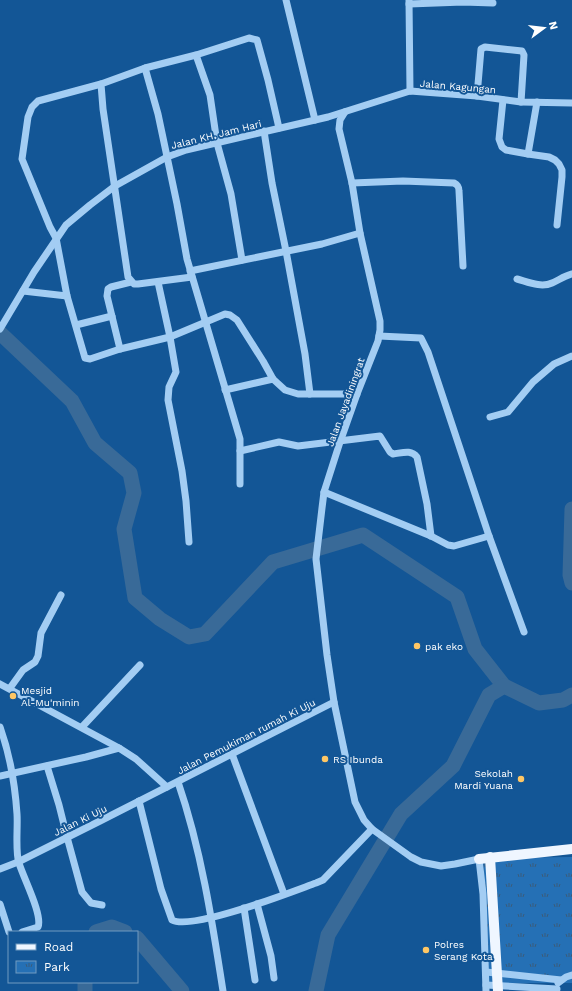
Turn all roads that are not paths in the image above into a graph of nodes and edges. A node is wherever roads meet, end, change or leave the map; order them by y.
1 (286, 0) edge
2 (409, 2) edge
3 (493, 3) dead end
4 (196, 55) junction
5 (145, 68) junction
6 (101, 84) junction
7 (410, 91) junction
8 (477, 96) junction
9 (503, 100) junction
10 (521, 102) junction
11 (537, 102) junction
12 (572, 104) edge
13 (345, 112) junction
14 (315, 120) junction
15 (279, 128) junction
16 (264, 131) junction
17 (217, 143) junction
18 (528, 154) junction
19 (167, 157) junction
20 (352, 183) junction
21 (115, 186) junction
22 (557, 225) dead end
23 (360, 233) junction
24 (56, 238) junction
25 (286, 251) junction
26 (242, 260) junction
27 (463, 266) dead end
28 (191, 274) junction
29 (572, 274) edge
30 (517, 279) dead end
31 (131, 282) junction
32 (158, 282) junction
33 (22, 293) junction
34 (67, 296) junction
35 (112, 316) junction
36 (206, 323) junction
37 (76, 325) junction
38 (0, 329) edge
39 (379, 336) junction
40 (170, 337) junction
41 (120, 349) junction
42 (572, 356) edge
43 (273, 379) junction
44 (225, 390) junction
45 (310, 394) junction
46 (357, 394) junction
47 (490, 417) dead end
48 (340, 442) junction
49 (240, 452) junction
50 (240, 484) dead end
51 (324, 492) junction
52 (431, 536) junction
53 (489, 536) junction
54 (189, 542) dead end
55 (61, 594) dead end
56 (524, 632) dead end
57 (140, 665) dead end
58 (0, 684) edge
59 (10, 688) junction
60 (334, 702) junction
61 (0, 727) edge
62 (82, 727) junction
63 (119, 748) junction
64 (232, 754) junction
65 (47, 766) junction
66 (13, 774) junction
67 (0, 776) edge
68 (178, 782) junction
69 (167, 787) junction
70 (139, 801) junction
71 (375, 831) junction
72 (66, 837) junction
73 (572, 848) edge
74 (490, 857) junction
75 (479, 859) junction
76 (18, 862) junction
77 (0, 869) edge
78 (284, 894) junction
79 (0, 904) edge
80 (257, 904) junction
81 (102, 905) dead end
82 (244, 908) junction
83 (211, 918) junction
84 (9, 931) edge
85 (25, 931) edge
86 (486, 972) junction
87 (497, 973) junction
88 (572, 975) edge
89 (274, 978) dead end
90 (255, 980) dead end
91 (561, 980) junction
92 (486, 988) edge
93 (498, 988) edge
94 (558, 990) edge
95 (223, 991) edge

1 - 14 street
2 - 3 street
2 - 7 street
4 - 5 street
4 - 15 street
4 - 17 street
5 - 6 street
5 - 19 street
6 - 21 street
6 - 24 street
7 - 8 street, Jalan Kagungan
7 - 13 street, Jalan Kagungan
8 - 9 street, Jalan Kagungan
8 - 10 street
9 - 10 street, Jalan Kagungan
9 - 18 street
10 - 11 street, Jalan Kagungan
11 - 12 street, Jalan Kagungan
11 - 18 street
13 - 14 street, Jalan KH. Jam Hari
13 - 20 street, Jalan Jayadiningrat
14 - 15 street, Jalan KH. Jam Hari
15 - 16 street, Jalan KH. Jam Hari
16 - 17 street, Jalan KH. Jam Hari
16 - 25 street
17 - 19 street, Jalan KH. Jam Hari
17 - 26 street
18 - 22 street
19 - 21 street, Jalan KH. Jam Hari
19 - 28 street
20 - 23 street, Jalan Jayadiningrat
20 - 27 street
21 - 24 street, Jalan KH. Jam Hari
21 - 31 street
23 - 25 street
23 - 39 street, Jalan Jayadiningrat
24 - 33 street, Jalan KH. Jam Hari
24 - 34 street
25 - 26 street
25 - 45 street
26 - 28 street
28 - 32 street
28 - 36 street
29 - 30 street
31 - 32 street
31 - 35 street
32 - 40 street
33 - 34 street
33 - 38 street, Jalan KH. Jam Hari
34 - 37 street
35 - 37 street
35 - 41 street
36 - 40 street
36 - 43 street
36 - 44 street
37 - 41 street
39 - 46 street, Jalan Jayadiningrat
39 - 53 street
40 - 41 street
40 - 54 street
42 - 47 street
43 - 44 street
43 - 45 street
44 - 49 street
45 - 46 street
46 - 48 street, Jalan Jayadiningrat
48 - 49 street
48 - 51 street, Jalan Jayadiningrat
48 - 52 street
49 - 50 street
51 - 52 street
51 - 60 street, Jalan Jayadiningrat
52 - 53 street
53 - 56 street
55 - 59 street
57 - 62 street
58 - 59 street
59 - 62 street
60 - 64 street, Jalan Pemukiman rumah Ki Uju
60 - 71 street
61 - 66 street
62 - 63 street
63 - 65 street
63 - 69 street
64 - 68 street, Jalan Pemukiman rumah Ki Uju
64 - 78 street
65 - 66 street
65 - 72 street
66 - 67 street
66 - 76 street
68 - 69 street, Jalan Pemukiman rumah Ki Uju
68 - 83 street
69 - 70 street, Jalan Ki Uju
70 - 72 street, Jalan Ki Uju
70 - 83 street
71 - 75 street
71 - 78 street
72 - 76 street, Jalan Ki Uju
72 - 81 street
73 - 74 main road
74 - 75 main road
74 - 87 main road
75 - 86 street
76 - 77 street, Jalan Ki Uju
76 - 85 street
78 - 80 street
79 - 84 street
80 - 82 street
80 - 89 street
82 - 83 street
82 - 90 street
83 - 95 street
86 - 87 street
86 - 92 street
87 - 91 street
87 - 93 main road
88 - 91 street
91 - 94 street
92 - 93 street
93 - 94 street

